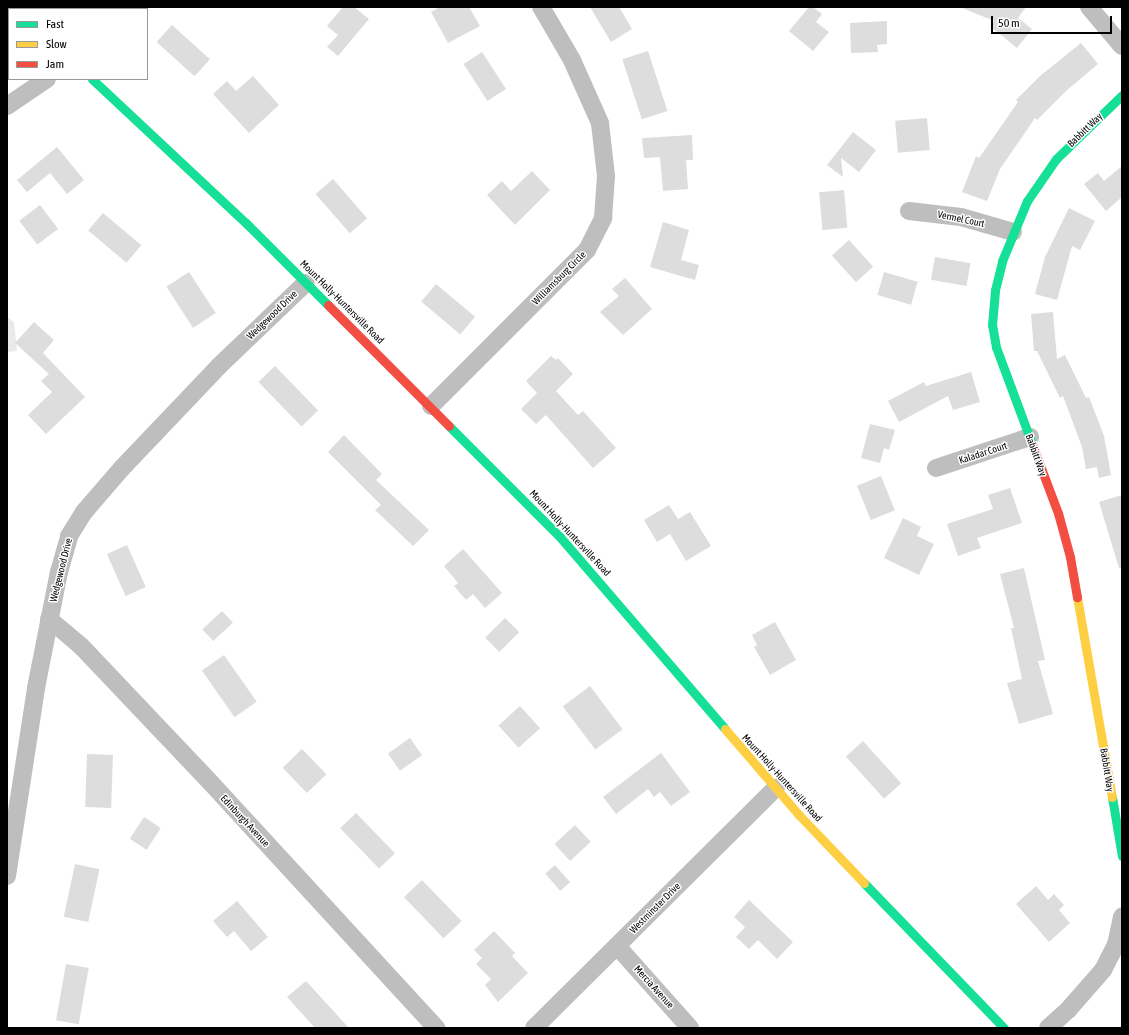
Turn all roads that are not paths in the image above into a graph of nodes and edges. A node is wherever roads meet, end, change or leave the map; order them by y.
1 (541, 7) edge
2 (1089, 7) edge
3 (1122, 46) edge
4 (46, 80) edge
5 (93, 80) edge
6 (1122, 95) edge
7 (7, 106) edge
8 (909, 212) dead end
9 (1013, 232) junction
10 (306, 283) junction
11 (431, 406) junction
12 (1030, 437) junction
13 (936, 468) dead end
14 (49, 619) junction
15 (776, 788) junction
16 (1122, 856) edge
17 (7, 876) edge
18 (1122, 917) edge
19 (617, 946) junction
20 (436, 1028) edge
21 (534, 1028) edge
22 (690, 1028) edge
23 (1004, 1028) edge
24 (1048, 1028) edge

1 - 11 street, Williamsburg Circle
2 - 3 street
4 - 7 street
5 - 10 main road, Mount Holly-Huntersville Road
6 - 9 main road, Babbitt Way
8 - 9 street, Vermel Court
9 - 12 main road, Babbitt Way
10 - 11 main road, Mount Holly-Huntersville Road
10 - 14 street, Wedgewood Drive
11 - 15 main road, Mount Holly-Huntersville Road
12 - 13 street, Kaladar Court
12 - 16 main road, Babbitt Way
14 - 17 street, Wedgewood Drive
14 - 20 street, Edinburgh Avenue
15 - 19 street, Westminster Drive
15 - 23 main road, Mount Holly-Huntersville Road
18 - 24 street
19 - 21 street, Westminster Drive
19 - 22 street, Mercia Avenue

